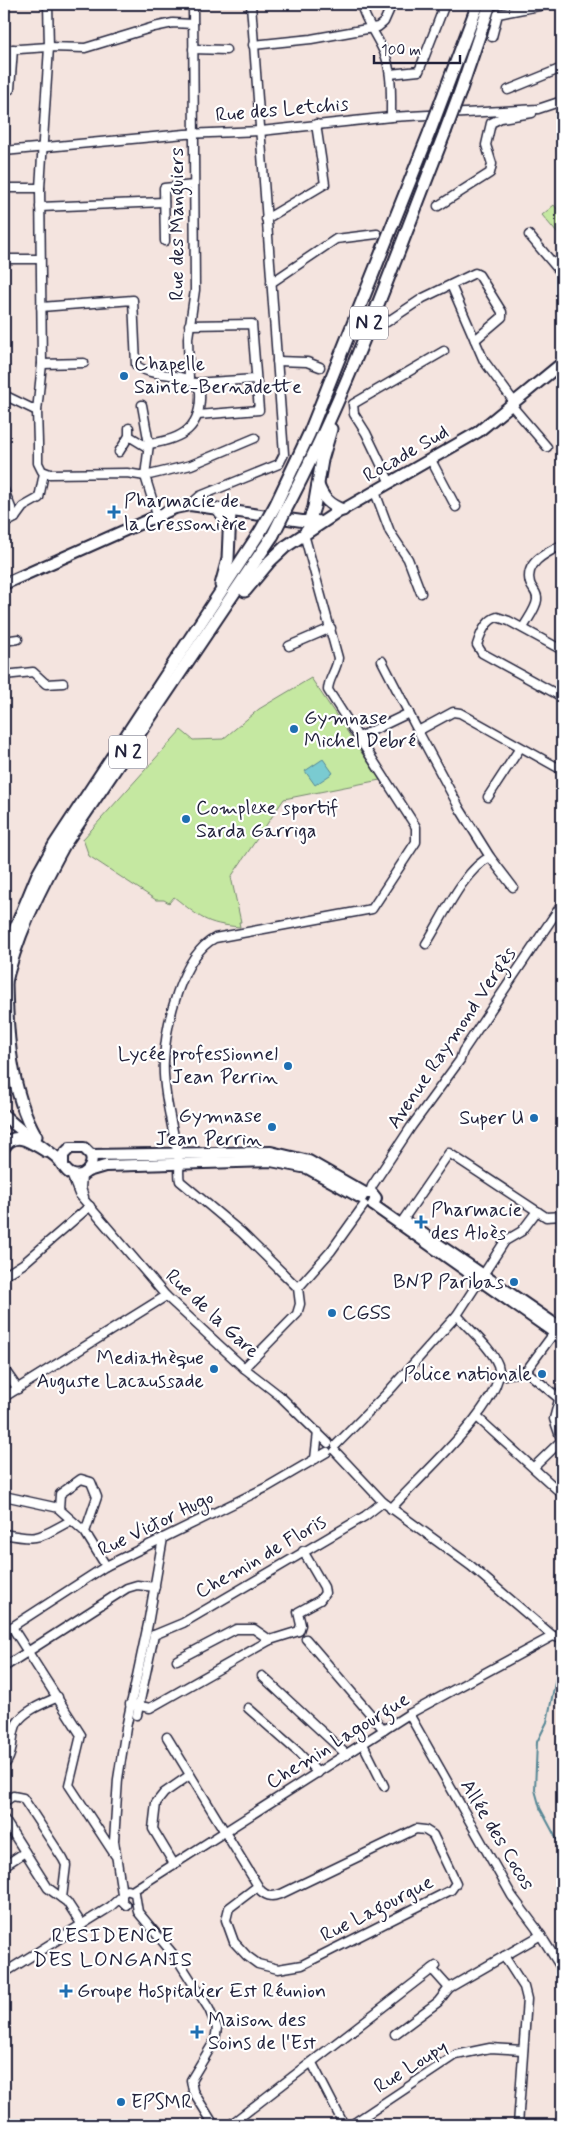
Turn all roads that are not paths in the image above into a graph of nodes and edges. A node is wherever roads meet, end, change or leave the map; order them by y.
1 (48, 4) edge
2 (193, 4) edge
3 (251, 4) edge
4 (361, 4) edge
5 (392, 4) edge
6 (444, 4) edge
7 (478, 4) edge
8 (490, 4) edge
9 (549, 4) edge
10 (193, 24) junction
11 (369, 28) junction
12 (492, 37) dead end
13 (253, 45) junction
14 (48, 47) junction
15 (13, 49) junction
16 (193, 49) junction
17 (4, 50) edge
18 (226, 50) dead end
19 (562, 68) edge
20 (390, 74) junction
21 (10, 89) dead end
22 (508, 90) dead end
23 (562, 101) edge
24 (538, 109) junction
25 (391, 117) junction
26 (316, 124) junction
27 (262, 131) junction
28 (193, 133) junction
29 (41, 147) junction
30 (4, 151) edge
31 (194, 185) junction
32 (4, 188) edge
33 (40, 188) junction
34 (164, 202) junction
35 (438, 206) dead end
36 (40, 207) junction
37 (266, 219) junction
38 (377, 234) dead end
39 (528, 234) dead end
40 (165, 241) dead end
41 (4, 259) edge
42 (40, 259) junction
43 (562, 274) edge
44 (271, 283) junction
45 (451, 285) junction
46 (380, 298) junction
47 (41, 307) junction
48 (387, 322) dead end
49 (189, 325) junction
50 (474, 340) junction
51 (444, 351) dead end
52 (277, 361) junction
53 (84, 363) dead end
54 (562, 363) edge
55 (42, 364) junction
56 (320, 367) dead end
57 (255, 379) junction
58 (192, 381) junction
59 (4, 396) edge
60 (513, 404) junction
61 (142, 405) dead end
62 (38, 411) junction
63 (198, 416) junction
64 (256, 438) dead end
65 (148, 445) junction
66 (547, 447) dead end
67 (119, 452) dead end
68 (431, 460) junction
69 (44, 473) junction
70 (146, 476) junction
71 (390, 483) junction
72 (318, 485) junction
73 (4, 490) edge
74 (375, 492) junction
75 (190, 505) junction
76 (456, 507) dead end
77 (280, 509) junction
78 (224, 510) junction
79 (339, 512) junction
80 (156, 514) junction
81 (15, 518) junction
82 (309, 522) junction
83 (4, 524) edge
84 (304, 534) junction
85 (562, 544) edge
86 (4, 584) edge
87 (421, 593) dead end
88 (217, 598) junction
89 (331, 628) junction
90 (523, 628) junction
91 (18, 639) dead end
92 (4, 640) edge
93 (289, 646) dead end
94 (562, 650) edge
95 (192, 657) junction
96 (382, 661) dead end
97 (4, 675) edge
98 (63, 683) dead end
99 (562, 697) edge
100 (409, 713) junction
101 (418, 730) junction
102 (359, 737) junction
103 (520, 748) junction
104 (562, 770) edge
105 (488, 797) dead end
106 (79, 806) junction
107 (490, 857) junction
108 (513, 887) dead end
109 (562, 904) edge
110 (4, 933) edge
111 (426, 944) dead end
112 (4, 956) edge
113 (5, 985) edge
114 (4, 1106) edge
115 (4, 1115) edge
116 (36, 1136) junction
117 (4, 1147) edge
118 (46, 1151) junction
119 (65, 1152) junction
120 (91, 1155) junction
121 (178, 1158) junction
122 (63, 1166) junction
123 (85, 1173) junction
124 (71, 1174) junction
125 (368, 1199) junction
126 (88, 1202) junction
127 (537, 1211) junction
128 (562, 1216) edge
129 (403, 1220) junction
130 (4, 1276) edge
131 (482, 1278) junction
132 (298, 1288) junction
133 (166, 1296) junction
134 (456, 1319) junction
135 (560, 1333) edge
136 (244, 1368) junction
137 (4, 1370) edge
138 (526, 1371) junction
139 (499, 1376) junction
140 (18, 1389) junction
141 (4, 1398) edge
142 (561, 1400) edge
143 (477, 1417) junction
144 (318, 1432) junction
145 (562, 1441) edge
146 (332, 1448) junction
147 (315, 1459) junction
148 (534, 1468) junction
149 (562, 1494) edge
150 (4, 1496) edge
151 (383, 1502) junction
152 (59, 1508) junction
153 (391, 1508) junction
154 (70, 1521) junction
155 (85, 1532) junction
156 (4, 1534) edge
157 (163, 1538) junction
158 (148, 1546) junction
159 (303, 1551) junction
160 (161, 1552) junction
161 (106, 1566) junction
162 (155, 1587) junction
163 (148, 1624) junction
164 (12, 1627) junction
165 (4, 1632) edge
166 (154, 1635) junction
167 (558, 1638) edge
168 (306, 1639) dead end
169 (270, 1640) junction
170 (29, 1651) junction
171 (177, 1660) dead end
172 (4, 1667) edge
173 (262, 1676) dead end
174 (58, 1697) junction
175 (130, 1704) junction
176 (140, 1706) junction
177 (150, 1708) junction
178 (248, 1708) dead end
179 (409, 1714) junction
180 (137, 1715) junction
181 (384, 1730) junction
182 (126, 1734) junction
183 (167, 1737) dead end
184 (363, 1744) junction
185 (347, 1755) junction
186 (4, 1765) edge
187 (318, 1773) junction
188 (190, 1775) junction
189 (384, 1786) dead end
190 (4, 1802) edge
191 (4, 1819) edge
192 (224, 1833) junction
193 (25, 1852) junction
194 (115, 1855) junction
195 (174, 1864) junction
196 (4, 1866) edge
197 (260, 1888) junction
198 (130, 1895) junction
199 (62, 1898) junction
200 (128, 1906) junction
201 (110, 1907) junction
202 (138, 1912) junction
203 (82, 1926) junction
204 (541, 1935) junction
205 (504, 1956) junction
206 (562, 1969) edge
207 (4, 1973) edge
208 (449, 1988) junction
209 (395, 2034) dead end
210 (523, 2050) junction
211 (312, 2063) junction
212 (214, 2125) edge
213 (230, 2125) edge
214 (344, 2125) edge
215 (351, 2125) edge
216 (518, 2125) edge

1 - 14 street
2 - 10 street, Rue des Manguiers
3 - 13 street
4 - 11 street
5 - 11 street
6 - 20 street
7 - 77 highway, N 2, bridge
8 - 46 highway, N 2, bridge
9 - 12 street
10 - 14 street
10 - 16 street, Rue des Manguiers
11 - 13 street
11 - 20 street
13 - 27 street
14 - 15 street
14 - 29 street
15 - 17 street
15 - 21 street
16 - 18 street
16 - 28 street, Rue des Manguiers
19 - 22 street
20 - 25 street
23 - 24 street, Rue des Letchis
24 - 25 street, Rue des Letchis
24 - 35 street
25 - 26 street, Rue des Letchis
26 - 27 street, Rue des Letchis
26 - 37 street
27 - 28 street, Rue des Letchis
27 - 37 street
28 - 29 street, Rue des Letchis
28 - 31 street, Rue des Manguiers
29 - 30 street, Rue des Letchis
29 - 33 street
31 - 34 street
31 - 49 street, Rue des Manguiers
32 - 33 street
33 - 36 street
34 - 36 street
34 - 40 street
36 - 42 street
37 - 44 street
38 - 44 street
39 - 43 street
41 - 42 street
42 - 47 street
44 - 52 street
45 - 48 street
45 - 50 street
45 - 50 street
46 - 72 highway
46 - 77 highway, N 2
47 - 55 street
47 - 58 street
49 - 57 street
49 - 58 street, Rue des Manguiers
50 - 60 street
51 - 71 street
52 - 56 street
52 - 75 street
53 - 55 street
54 - 60 main road, Rocade Sud
55 - 62 street
57 - 58 street
57 - 63 street
58 - 63 street, Rue des Manguiers
59 - 62 street
60 - 66 street
60 - 68 main road, Rocade Sud
61 - 65 street
62 - 69 street
63 - 65 street
64 - 70 street
65 - 67 street
65 - 70 street
68 - 71 main road, Rocade Sud
68 - 76 street
69 - 70 street
69 - 81 street
70 - 80 street
71 - 74 main road, Rocade Sud
72 - 79 highway
72 - 82 highway
73 - 81 street
74 - 79 main road, Rocade Sud
74 - 87 street
75 - 78 main road
75 - 80 main road
77 - 88 highway, N 2, bridge
77 - 95 highway, N 2, bridge
78 - 82 main road
78 - 88 highway
79 - 82 main road, Rocade Sud
79 - 84 highway
80 - 86 main road
81 - 83 street
82 - 84 street
84 - 89 street
84 - 95 highway
85 - 90 street
88 - 106 highway, N 2
89 - 93 street
89 - 102 street
90 - 94 street
90 - 99 street
91 - 92 street
95 - 113 highway, N 2
96 - 100 street
97 - 98 street
100 - 101 street
100 - 102 street
101 - 103 street
101 - 107 street
102 - 121 street
103 - 104 street
103 - 105 street
106 - 110 highway
106 - 112 highway, N 2
107 - 108 street
107 - 111 street
109 - 125 street, Avenue Raymond Vergès
113 - 116 highway
114 - 116 main road
115 - 118 main road
116 - 119 main road
117 - 118 highway
118 - 122 main road
119 - 120 main road
119 - 122 main road
120 - 121 main road
120 - 123 main road
121 - 123 main road
121 - 125 main road
121 - 132 street
122 - 124 main road
123 - 124 main road
123 - 126 street
124 - 126 street, Rue de la Gare
125 - 129 main road
125 - 131 main road
125 - 132 street, Avenue Raymond Vergès
126 - 130 street
126 - 133 street, Rue de la Gare
127 - 128 street
127 - 129 street
127 - 131 street, Rue Victor Hugo
129 - 131 main road
131 - 134 street, Rue Victor Hugo
131 - 135 main road
132 - 136 street
133 - 136 street, Rue de la Gare
133 - 140 street
134 - 139 street
134 - 146 street, Rue Victor Hugo
135 - 138 street
136 - 144 street, Rue de la Gare
137 - 140 street
138 - 139 street
138 - 142 street
139 - 143 street
140 - 141 street
142 - 145 street
143 - 148 street
143 - 153 street
144 - 146 street, Rue de la Gare
144 - 147 street
145 - 148 street
146 - 147 street, Rue Victor Hugo
146 - 151 street, Rue de la Gare
147 - 157 street, Rue Victor Hugo
148 - 149 street
150 - 152 street
151 - 153 street, Rue de la Gare
151 - 159 street, Chemin de Floris
152 - 154 street
152 - 155 street
153 - 167 street, Rue de la Gare
154 - 155 street
154 - 156 street
155 - 161 street
157 - 158 street, Rue Victor Hugo
157 - 160 street
158 - 160 street
158 - 161 street, Rue Victor Hugo
159 - 166 street, Chemin de Floris
159 - 169 street
160 - 162 street
161 - 164 street, Rue Victor Hugo
162 - 163 street
162 - 170 street
163 - 166 street
163 - 175 street
164 - 165 street, Rue Victor Hugo
164 - 170 street
166 - 176 street
167 - 179 street, Chemin Lagourgue
168 - 181 street
169 - 171 street
169 - 177 street
170 - 172 street
170 - 174 street
173 - 185 street
174 - 186 street
174 - 194 street
175 - 176 street
175 - 182 street
176 - 177 street
176 - 180 street
177 - 180 street
178 - 187 street
179 - 181 street, Chemin Lagourgue
179 - 204 street, Allée des Cocos
180 - 182 street
181 - 184 street, Chemin Lagourgue
182 - 194 street
183 - 188 street
184 - 185 street, Chemin Lagourgue
184 - 189 street
185 - 187 street, Chemin Lagourgue
187 - 192 street, Chemin Lagourgue
188 - 192 street
188 - 195 street
190 - 199 street
191 - 193 street
192 - 195 street, Chemin Lagourgue
192 - 197 street
193 - 196 street
193 - 199 street
194 - 198 street
195 - 198 street, Chemin Lagourgue
197 - 197 street, Rue Lagourgue
198 - 200 street
198 - 200 street
198 - 201 street, Chemin Lagourgue
198 - 202 street
199 - 203 street
200 - 201 street, Chemin Lagourgue
200 - 202 street
201 - 203 street, Chemin Lagourgue
202 - 212 street
203 - 207 street, Chemin Lagourgue
204 - 205 street
204 - 206 street, Allée des Cocos
205 - 208 street
205 - 210 street
208 - 209 street
208 - 211 street
210 - 215 street, Rue Loupy
210 - 216 street
211 - 213 street
211 - 214 street

